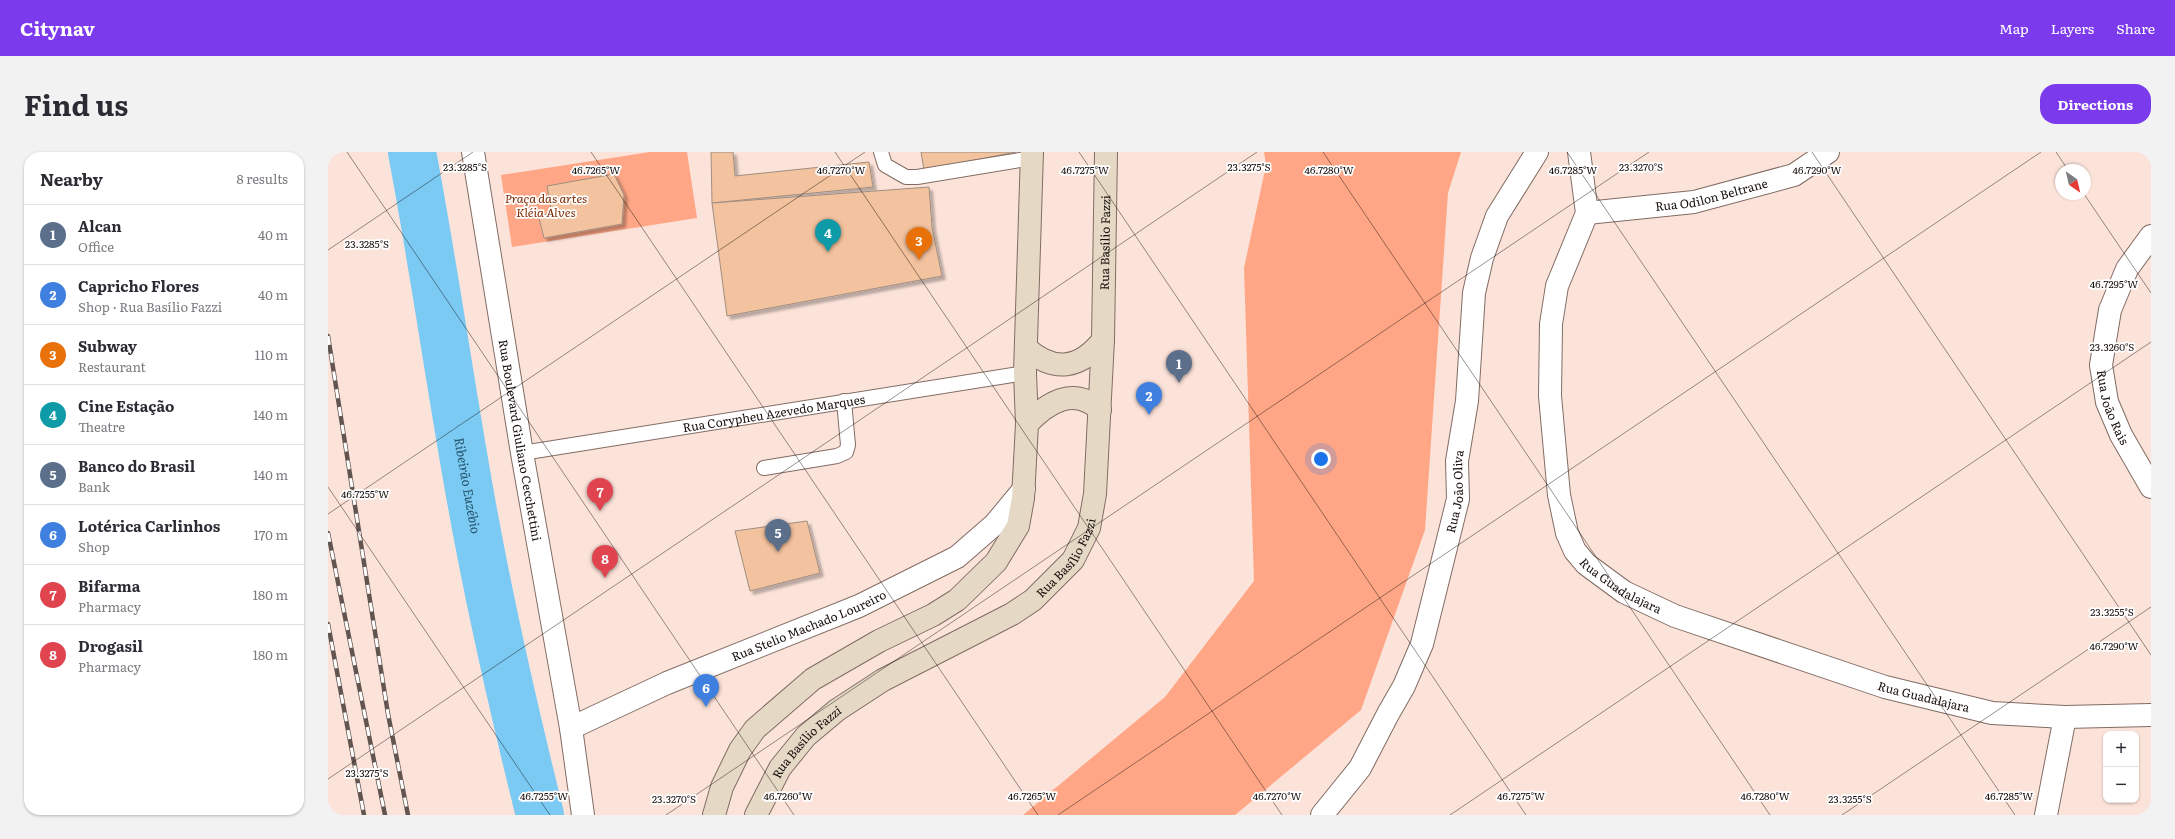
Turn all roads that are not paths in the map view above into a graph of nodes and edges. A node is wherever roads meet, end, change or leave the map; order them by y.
1 (473, 152) edge
2 (881, 152) edge
3 (1106, 152) edge
4 (1537, 152) edge
5 (1579, 152) edge
6 (1828, 152) edge
7 (1032, 155) edge
8 (1587, 213) junction
9 (2151, 236) edge
10 (1103, 340) junction
11 (1026, 348) junction
12 (1025, 373) junction
13 (844, 401) junction
14 (1100, 410) junction
15 (1027, 424) junction
16 (522, 453) junction
17 (764, 468) dead end
18 (2151, 487) edge
19 (1024, 489) junction
20 (2151, 715) edge
21 (2064, 717) junction
22 (571, 728) junction
23 (583, 815) edge
24 (714, 815) edge
25 (756, 815) edge
26 (1322, 815) edge
27 (2046, 815) edge

1 - 16 street, Rua Boulevard Giuliano Cecchettini
2 - 7 lane
3 - 10 main road, Rua Basílio Fazzi
4 - 26 street, Rua João Oliva
5 - 8 street, Rua Guadalajara
6 - 8 street, Rua Odilon Beltrane
7 - 11 main road
8 - 21 street, Rua Guadalajara
9 - 18 street, Rua João Rais
10 - 11 main road
10 - 14 main road, Rua Basílio Fazzi
11 - 12 main road
12 - 13 lane, Rua Corypheu Azevedo Marques
12 - 15 main road
13 - 16 lane, Rua Corypheu Azevedo Marques
13 - 17 lane
14 - 15 main road
14 - 25 main road, Rua Basílio Fazzi
15 - 19 main road
16 - 22 street, Rua Boulevard Giuliano Cecchettini
19 - 22 street, Rua Stelio Machado Loureiro
19 - 24 main road
20 - 21 street, Rua Guadalajara
21 - 27 street
22 - 23 street, Rua Boulevard Giuliano Cecchettini

